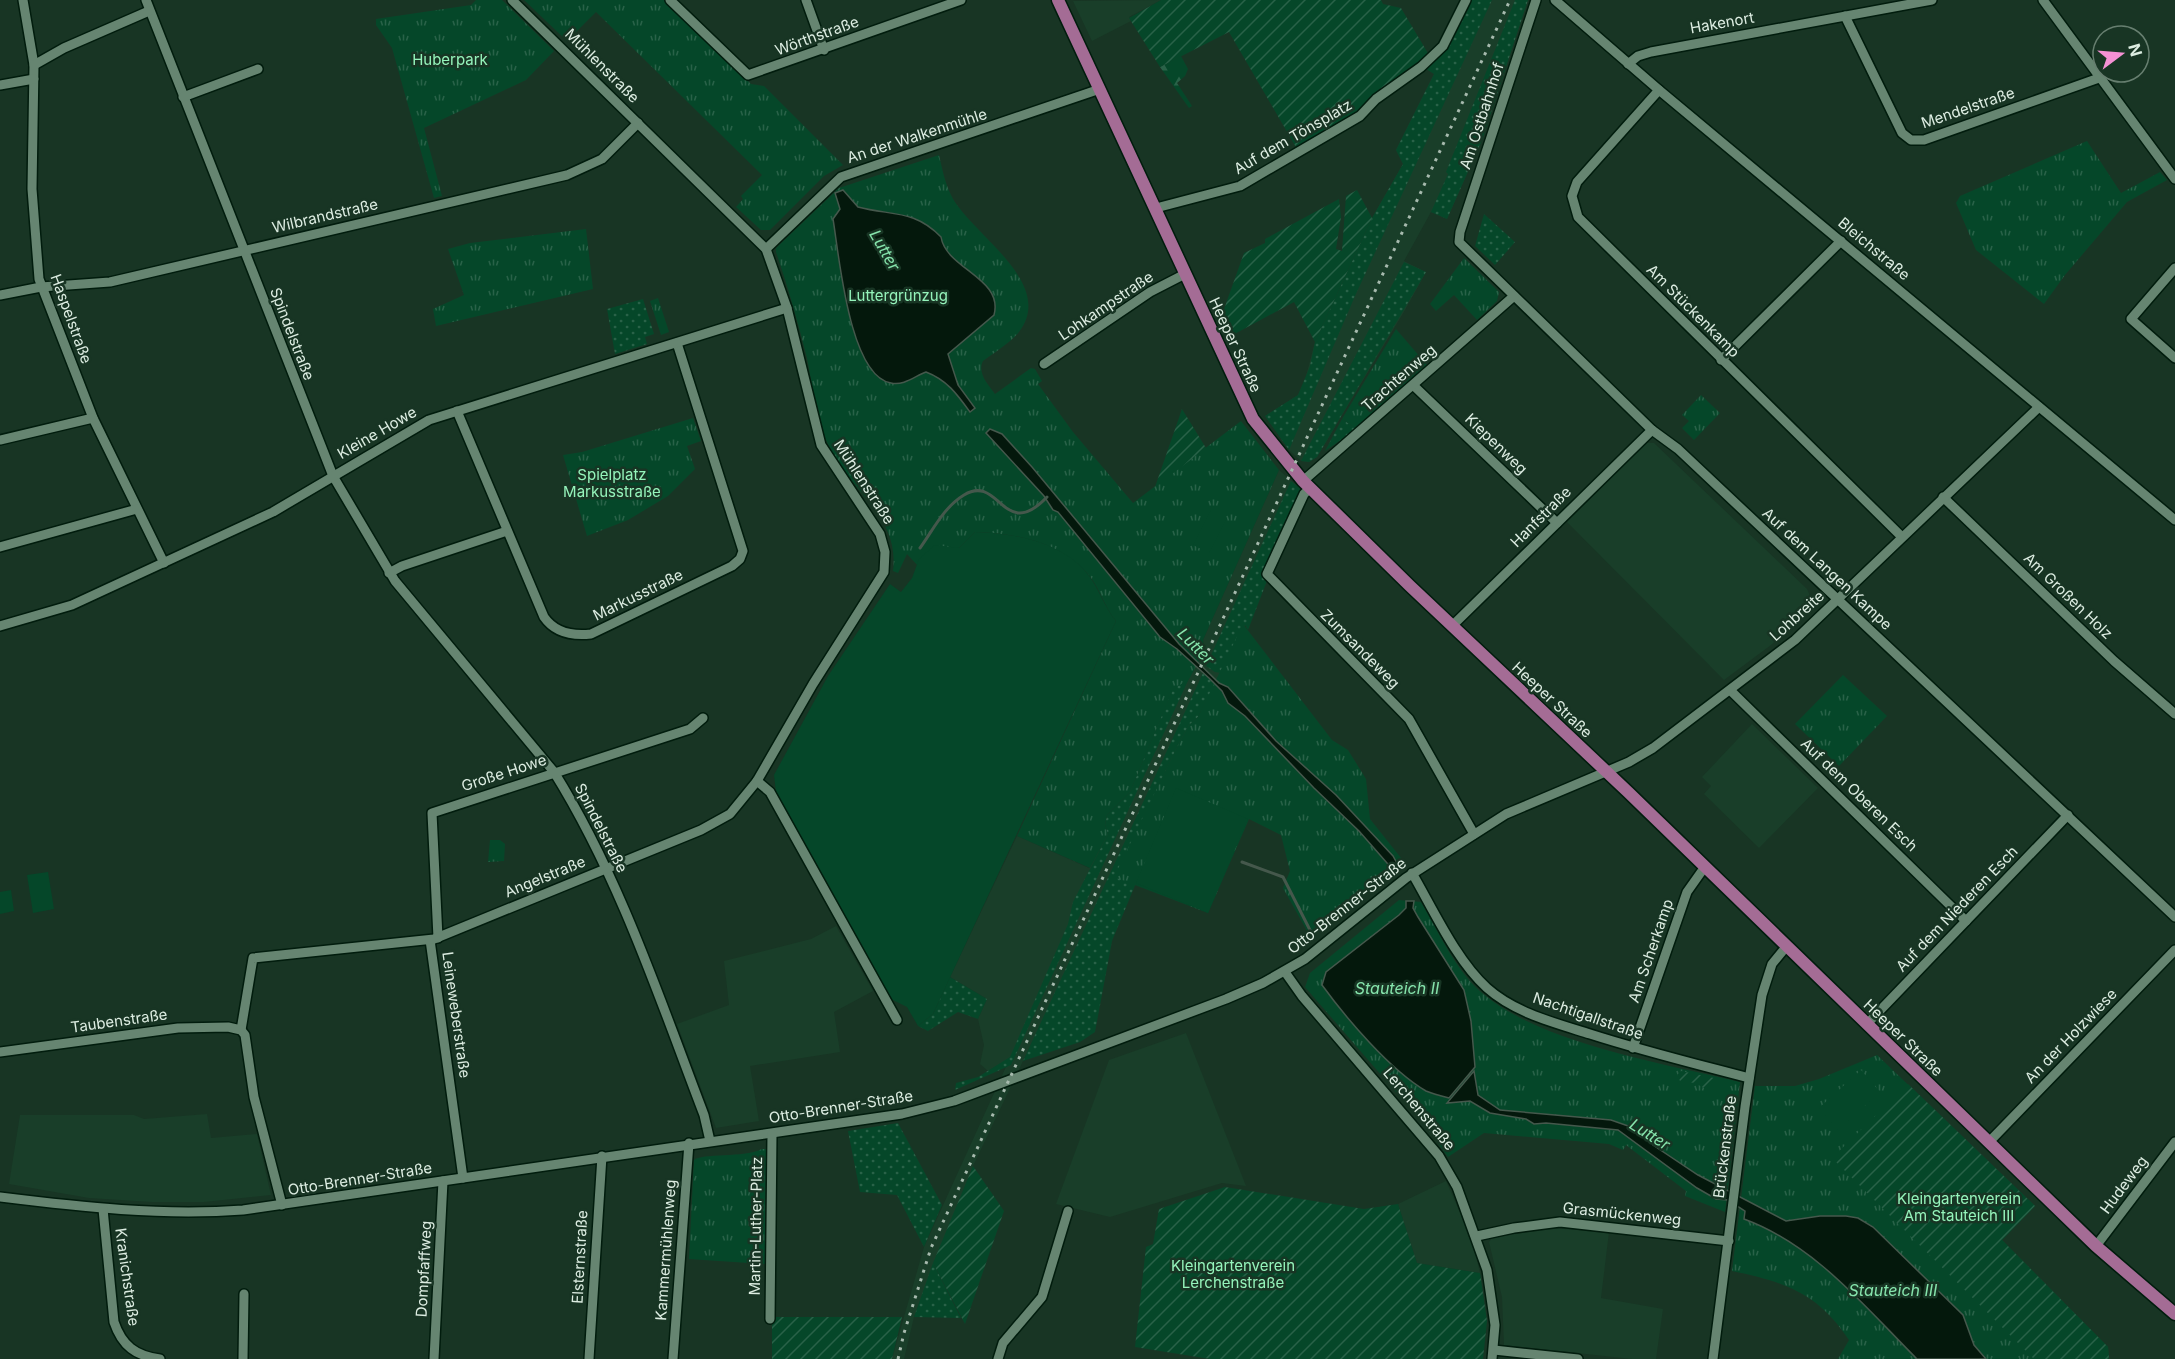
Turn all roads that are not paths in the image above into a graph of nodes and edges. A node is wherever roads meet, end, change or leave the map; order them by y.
1 (22, 0) edge
2 (146, 0) edge
3 (512, 0) edge
4 (670, 0) edge
5 (806, 0) edge
6 (961, 0) edge
7 (1058, 0) edge
8 (1466, 0) edge
9 (1536, 0) edge
10 (1932, 0) edge
11 (2043, 0) edge
12 (1559, 1) edge
13 (149, 10) junction
14 (1845, 16) junction
15 (824, 50) junction
16 (1628, 64) junction
17 (34, 65) junction
18 (2091, 67) edge
19 (258, 69) dead end
20 (34, 79) junction
21 (2091, 81) edge
22 (2104, 84) edge
23 (0, 85) edge
24 (1100, 89) junction
25 (1659, 90) junction
26 (183, 97) junction
27 (638, 123) junction
28 (2175, 179) edge
29 (1156, 208) junction
30 (1841, 241) junction
31 (1459, 242) joint
32 (766, 249) junction
33 (244, 250) junction
34 (2175, 268) edge
35 (1185, 274) junction
36 (41, 287) junction
37 (0, 295) edge
38 (1514, 296) junction
39 (787, 309) junction
40 (677, 342) junction
41 (2175, 358) edge
42 (1721, 360) junction
43 (1044, 364) dead end
44 (1414, 386) junction
45 (2039, 407) junction
46 (457, 411) junction
47 (93, 418) junction
48 (1652, 430) junction
49 (0, 440) edge
50 (333, 476) junction
51 (1307, 485) junction
52 (1943, 497) junction
53 (137, 509) junction
54 (2175, 520) edge
55 (1557, 523) junction
56 (507, 531) junction
57 (1902, 537) junction
58 (0, 547) edge
59 (164, 563) junction
60 (389, 573) junction
61 (1839, 599) junction
62 (0, 626) edge
63 (1452, 626) junction
64 (1731, 691) junction
65 (2175, 714) edge
66 (703, 718) dead end
67 (554, 772) junction
68 (1607, 772) junction
69 (757, 781) junction
70 (2068, 815) junction
71 (1474, 834) junction
72 (606, 868) junction
73 (1704, 868) junction
74 (1412, 873) junction
75 (2175, 917) edge
76 (1966, 921) junction
77 (434, 939) junction
78 (1786, 947) junction
79 (2175, 950) edge
80 (1285, 972) junction
81 (897, 1020) dead end
82 (1867, 1024) junction
83 (241, 1030) junction
84 (1633, 1048) junction
85 (0, 1052) edge
86 (1749, 1078) junction
87 (772, 1134) junction
88 (710, 1141) junction
89 (1989, 1142) junction
90 (2175, 1142) edge
91 (689, 1143) junction
92 (602, 1156) junction
93 (463, 1178) junction
94 (443, 1181) junction
95 (0, 1197) edge
96 (282, 1205) junction
97 (103, 1209) junction
98 (1068, 1212) dead end
99 (1477, 1236) junction
100 (1729, 1241) junction
101 (2096, 1246) junction
102 (244, 1294) dead end
103 (2175, 1314) edge
104 (770, 1319) dead end
105 (1493, 1354) edge
106 (160, 1359) edge
107 (243, 1359) edge
108 (434, 1359) edge
109 (589, 1359) edge
110 (673, 1359) edge
111 (998, 1359) edge
112 (1578, 1359) edge
113 (1713, 1359) edge

1 - 17 street, Haspelstraße
2 - 13 street, Spindelstraße
3 - 27 street, Mühlenstraße
4 - 15 street, Wörthstraße
5 - 15 street
6 - 15 street, Wörthstraße
7 - 24 main road, Heeper Straße
8 - 29 street, Auf dem Tönsplatz
9 - 31 street, Am Ostbahnhof
10 - 14 street, Hakenort
11 - 18 street
12 - 16 street, Bleichstraße
13 - 17 street
13 - 26 street, Spindelstraße
14 - 16 street, Hakenort
14 - 21 street, Mendelstraße
16 - 25 street, Bleichstraße
17 - 20 street, Haspelstraße
19 - 26 street
20 - 23 street
20 - 36 street, Haspelstraße
22 - 28 street
24 - 29 main road, Heeper Straße
24 - 32 street, An der Walkenmühle
25 - 30 street, Bleichstraße
25 - 42 street, Am Stückenkamp
26 - 33 street, Spindelstraße
27 - 32 street, Mühlenstraße
27 - 33 street, Wilbrandstraße
29 - 35 main road, Heeper Straße
30 - 42 street
30 - 45 street, Bleichstraße
31 - 38 street, Auf dem Langen Kampe
32 - 39 street, Mühlenstraße
33 - 36 street, Wilbrandstraße
33 - 50 street, Spindelstraße
34 - 41 street
35 - 43 street, Lohkampstraße
35 - 51 main road, Heeper Straße
36 - 37 street, Wilbrandstraße
36 - 47 street, Haspelstraße
38 - 44 street, Trachtenweg
38 - 48 street, Auf dem Langen Kampe
39 - 40 street, Kleine Howe
39 - 69 street, Mühlenstraße
40 - 46 street, Kleine Howe
40 - 56 street, Markusstraße
42 - 57 street, Am Stückenkamp
44 - 51 street, Trachtenweg
44 - 55 street, Kiepenweg
45 - 52 street, Lohbreite
45 - 54 street, Bleichstraße
46 - 50 street, Kleine Howe
46 - 56 street, Markusstraße
47 - 49 street
47 - 53 street, Haspelstraße
48 - 55 street, Hanfstraße
48 - 61 street, Auf dem Langen Kampe
50 - 59 street, Kleine Howe
50 - 60 street, Spindelstraße
51 - 63 main road, Heeper Straße
51 - 71 street, Zumsandeweg
52 - 57 street, Lohbreite
52 - 65 street, Am Großen Holz
53 - 58 street
53 - 59 street, Haspelstraße
55 - 63 street, Hanfstraße
56 - 60 street
57 - 61 street, Lohbreite
59 - 62 street, Kleine Howe
60 - 67 street, Spindelstraße
61 - 64 street, Lohbreite
61 - 70 street, Auf dem Langen Kampe
63 - 68 main road, Heeper Straße
64 - 68 street, Lohbreite
64 - 76 street, Auf dem Oberen Esch
66 - 67 street, Große Howe
67 - 72 street, Spindelstraße
67 - 77 street, Große Howe
68 - 71 street, Otto-Brenner-Straße
68 - 73 main road, Heeper Straße
69 - 72 street, Angelstraße
69 - 81 street
70 - 75 street, Auf dem Langen Kampe
70 - 76 street, Auf dem Niederen Esch
71 - 74 street, Otto-Brenner-Straße
72 - 77 street, Angelstraße
72 - 88 street, Spindelstraße
73 - 78 main road, Heeper Straße
73 - 84 street, Am Scherkamp
74 - 80 street, Otto-Brenner-Straße
74 - 84 street, Nachtigallstraße
76 - 82 street, Auf dem Niederen Esch
77 - 83 street, Leineweberstraße
77 - 93 street, Leineweberstraße
78 - 82 main road, Heeper Straße
78 - 86 street, Brückenstraße
79 - 89 street, An der Holzwiese
80 - 87 street, Otto-Brenner-Straße
80 - 99 street, Lerchenstraße
82 - 89 main road, Heeper Straße
83 - 85 street, Taubenstraße
83 - 96 street
84 - 86 street, Nachtigallstraße
86 - 100 street, Brückenstraße
87 - 88 street, Otto-Brenner-Straße
87 - 104 street, Martin-Luther-Platz
88 - 91 street, Otto-Brenner-Straße
89 - 101 main road, Heeper Straße
90 - 101 street, Hudeweg
91 - 92 street, Otto-Brenner-Straße
91 - 110 street, Kammermühlenweg
92 - 93 street, Otto-Brenner-Straße
92 - 109 street, Elsternstraße
93 - 94 street, Otto-Brenner-Straße
94 - 96 street, Otto-Brenner-Straße
94 - 108 street, Dompfaffweg
95 - 97 street, Otto-Brenner-Straße
96 - 97 street, Otto-Brenner-Straße
97 - 106 street, Kranichstraße
98 - 111 street
99 - 100 street, Grasmückenweg
99 - 105 street, Lerchenstraße
100 - 113 street, Brückenstraße
101 - 103 main road, Heeper Straße
102 - 107 street
105 - 112 street

